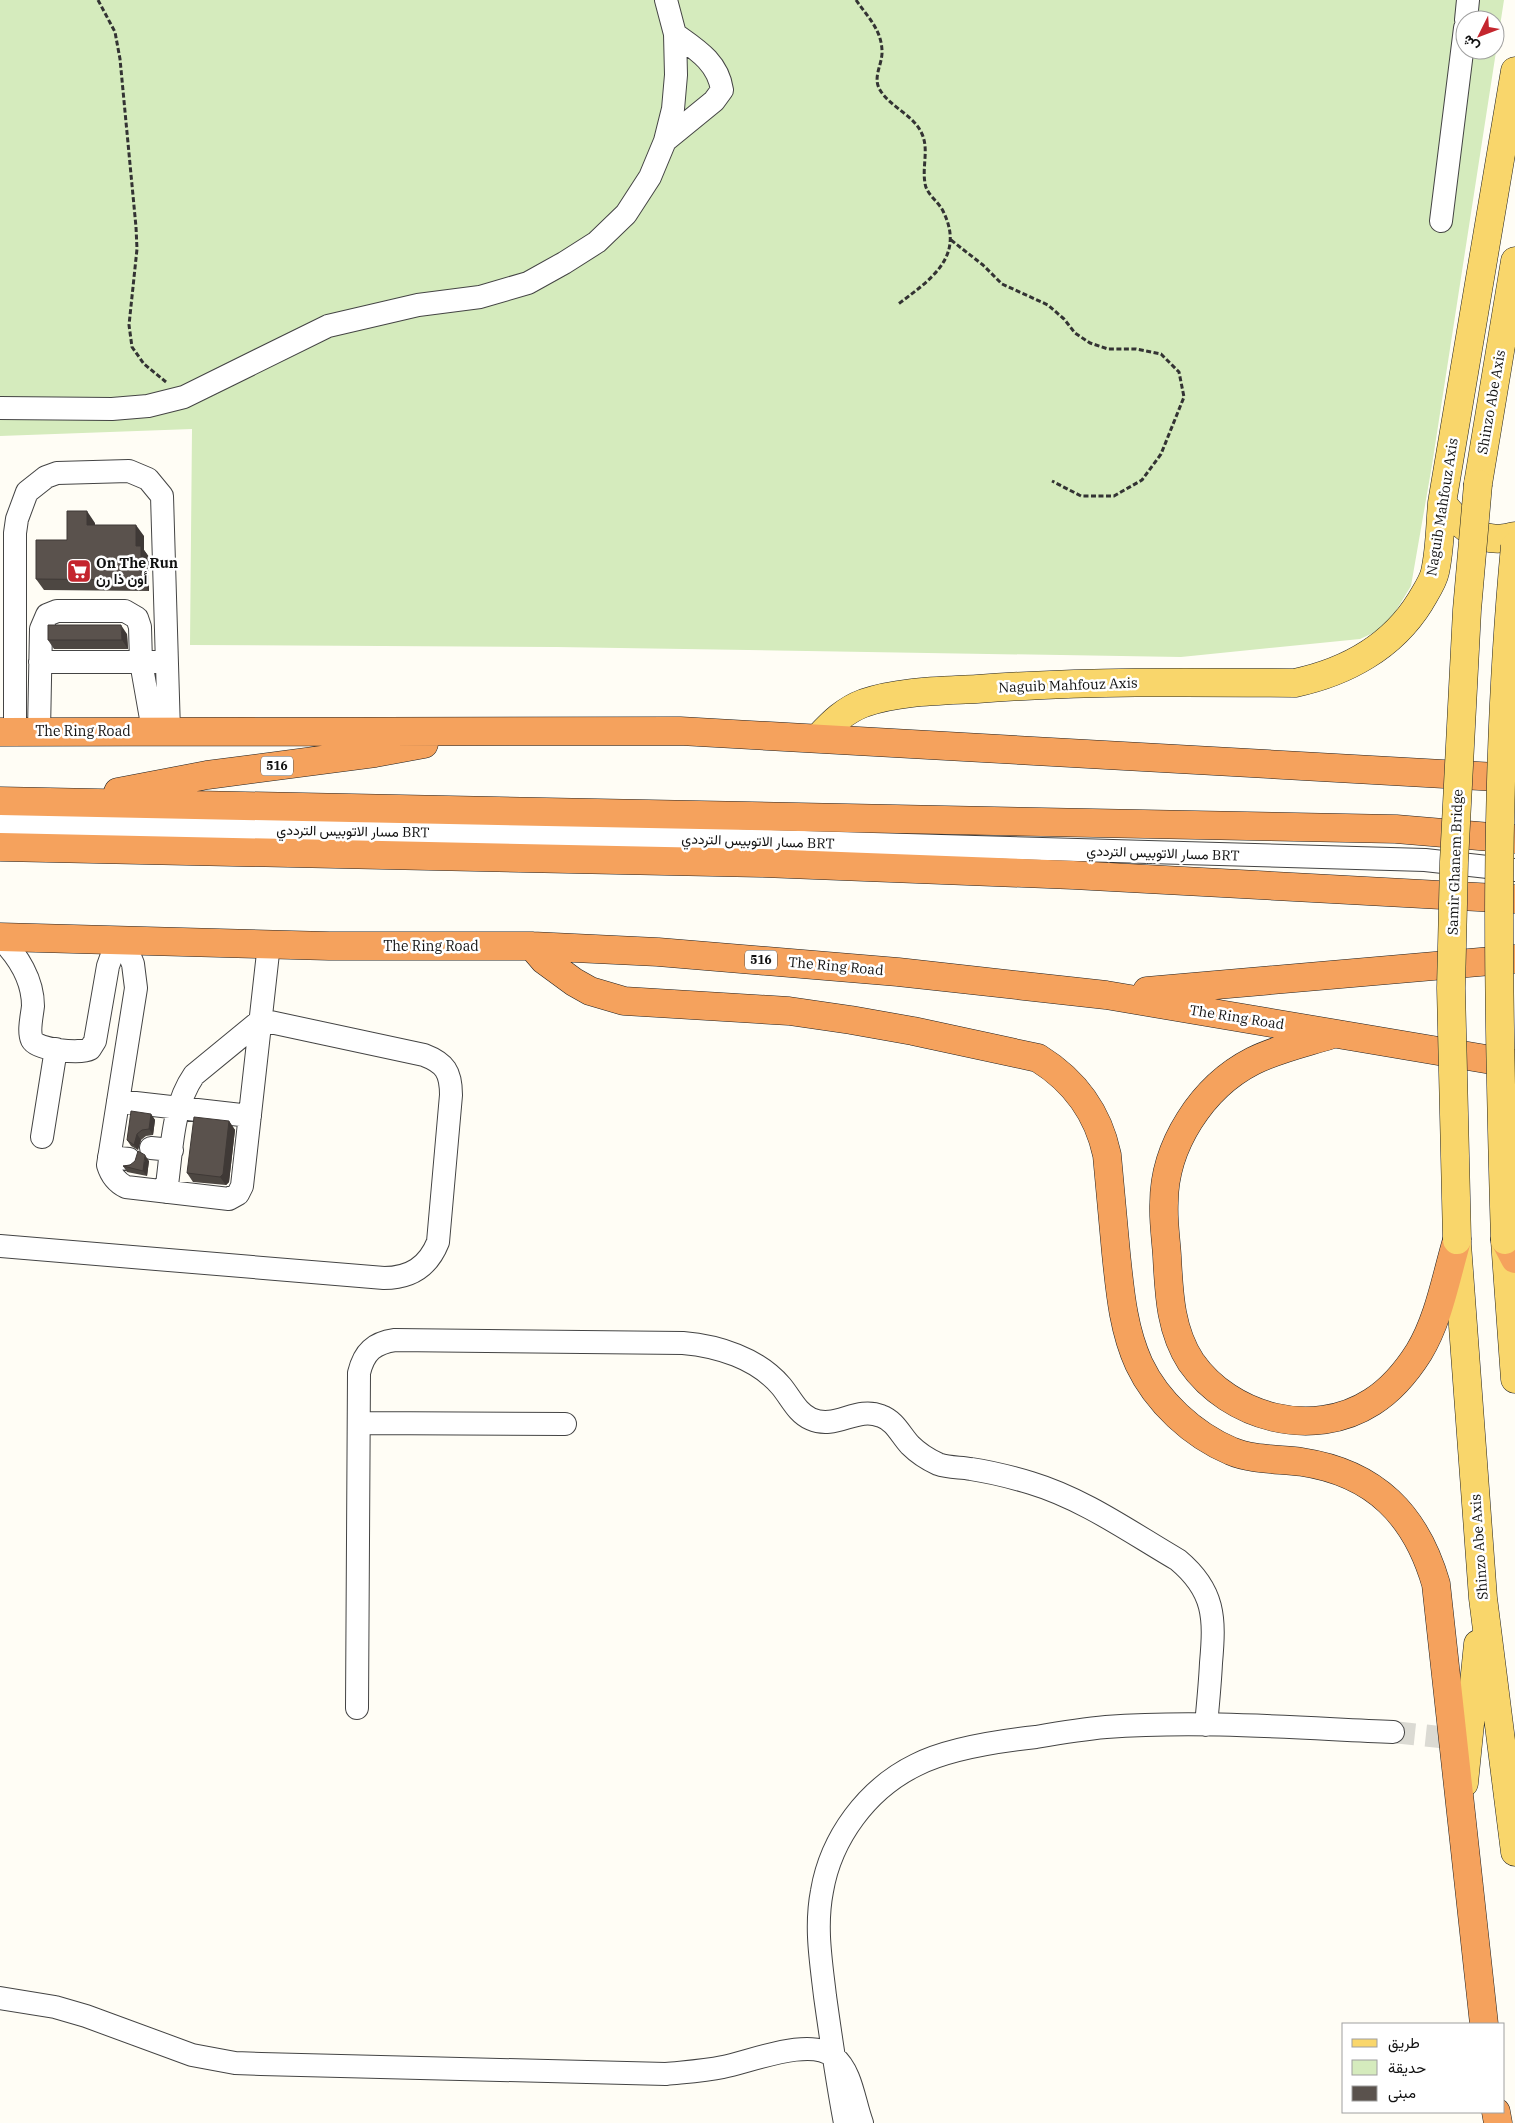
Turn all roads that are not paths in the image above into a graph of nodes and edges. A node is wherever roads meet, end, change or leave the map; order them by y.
1 (666, 0) edge
2 (675, 34) junction
3 (1461, 60) edge
4 (1515, 71) edge
5 (666, 141) junction
6 (1441, 221) dead end
7 (1515, 261) edge
8 (0, 408) edge
9 (1478, 484) joint
10 (1442, 503) junction
11 (1515, 536) edge
12 (1515, 546) edge
13 (1511, 631) edge
14 (40, 662) junction
15 (141, 662) junction
16 (167, 662) junction
17 (40, 686) junction
18 (7, 687) edge
19 (18, 731) edge
20 (161, 731) junction
21 (487, 732) junction
22 (819, 737) junction
23 (1515, 778) edge
24 (0, 800) edge
25 (68, 802) junction
26 (0, 823) edge
27 (1515, 838) edge
28 (0, 848) edge
29 (1515, 870) edge
30 (1515, 899) edge
31 (0, 937) edge
32 (121, 941) junction
33 (269, 944) junction
34 (532, 946) junction
35 (1515, 959) edge
36 (1106, 995) junction
37 (261, 1020) junction
38 (1338, 1033) junction
39 (56, 1049) junction
40 (1515, 1064) edge
41 (118, 1101) junction
42 (179, 1108) junction
43 (250, 1116) junction
44 (42, 1137) dead end
45 (142, 1146) junction
46 (166, 1192) junction
47 (1457, 1240) junction
48 (0, 1246) edge
49 (1510, 1250) edge
50 (1515, 1379) edge
51 (360, 1423) junction
52 (565, 1424) dead end
53 (1483, 1598) junction
54 (357, 1708) dead end
55 (1206, 1725) junction
56 (1393, 1732) tunnel mouth
57 (1460, 1814) junction
58 (1515, 1852) edge
59 (0, 1998) edge
60 (1484, 2023) edge
61 (833, 2055) junction
62 (845, 2123) edge
63 (862, 2123) edge

1 - 2 street
2 - 5 street
2 - 5 street
3 - 6 street
4 - 10 main road, Naguib Mahfouz Axis
5 - 8 street
7 - 9 main road, Shinzo Abe Axis
9 - 47 main road, Samir Ghanem Bridge, bridge
10 - 11 main road
10 - 22 main road, Naguib Mahfouz Axis
12 - 13 main road, bridge
13 - 49 main road, bridge
14 - 15 street
14 - 15 street
14 - 17 street
15 - 16 street
15 - 20 street
16 - 18 street
16 - 20 street
17 - 18 street
17 - 19 street
18 - 19 street
19 - 20 highway, The Ring Road / 516
20 - 21 highway, The Ring Road / 516
21 - 22 highway, The Ring Road / 516
21 - 25 highway, 516
22 - 23 highway, The Ring Road / 516
24 - 25 highway, 516
25 - 27 highway, 516
26 - 29 street, مسار الاتوبيس الترددي BRT
28 - 30 highway
31 - 32 highway, The Ring Road / 516
31 - 39 street
32 - 33 highway, The Ring Road / 516
32 - 39 street
32 - 41 street
33 - 34 highway, The Ring Road / 516
33 - 37 street
34 - 36 highway, The Ring Road / 516
34 - 57 highway
35 - 36 highway
36 - 38 highway, The Ring Road / 516
37 - 42 street
37 - 43 street
37 - 48 street
38 - 40 highway, The Ring Road / 516
38 - 47 highway
39 - 44 street
41 - 42 street
41 - 45 street
42 - 43 street
42 - 45 street
43 - 46 street
45 - 46 street
45 - 46 street
47 - 53 main road, Shinzo Abe Axis
49 - 50 main road
51 - 52 street
51 - 54 street
51 - 55 street
53 - 57 main road
53 - 58 main road, Shinzo Abe Axis
55 - 56 street
55 - 61 street
57 - 60 highway
59 - 61 street
61 - 62 street
61 - 63 street

